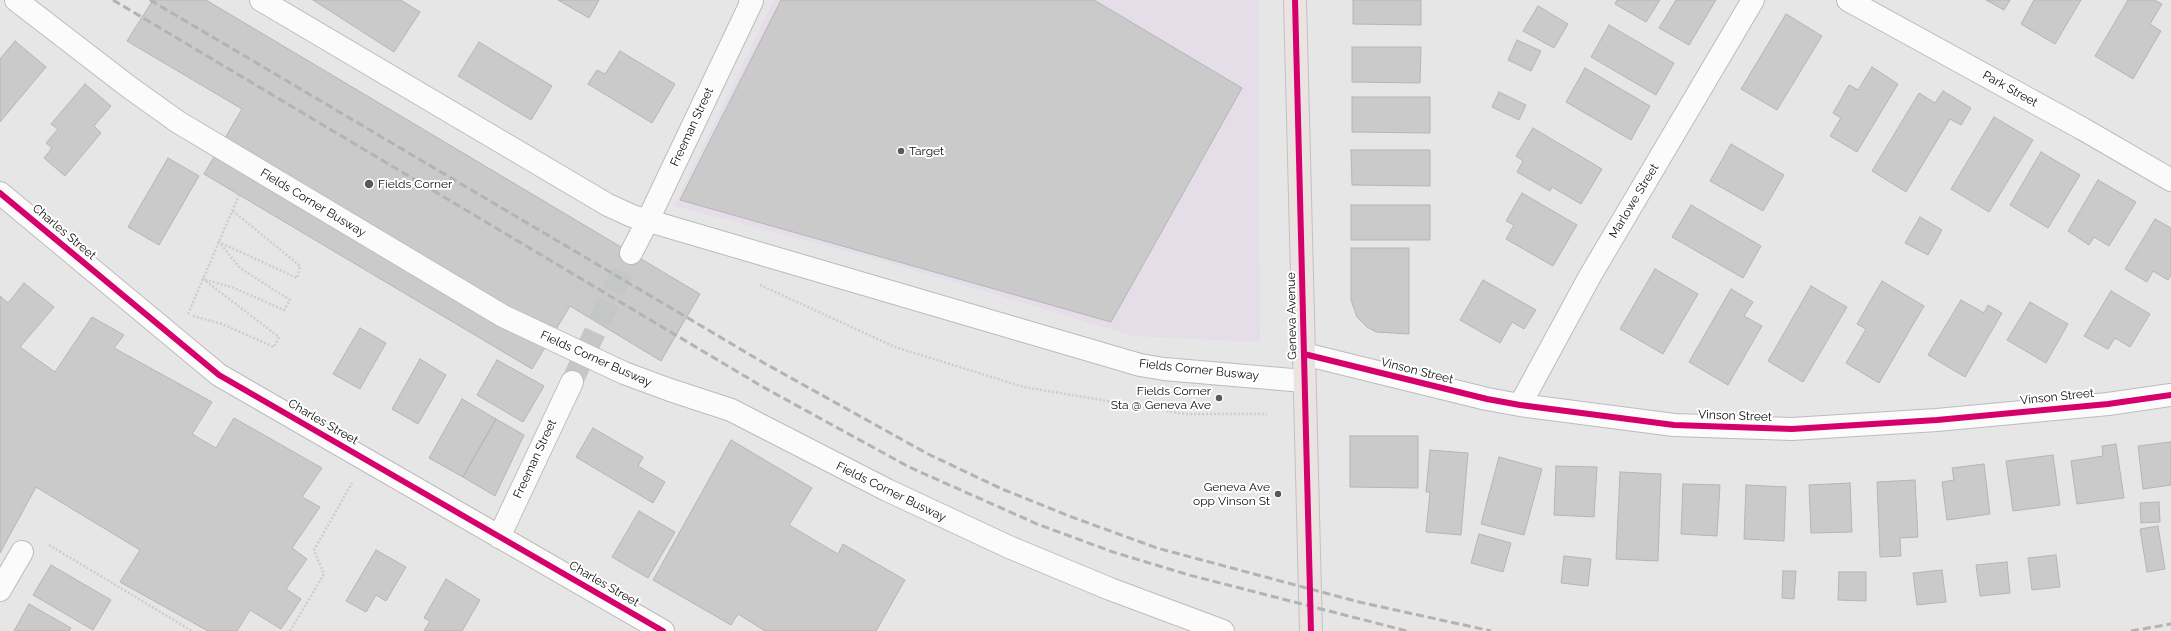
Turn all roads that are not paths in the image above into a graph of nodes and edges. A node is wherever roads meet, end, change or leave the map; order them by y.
1 (16, 0) edge
2 (262, 0) edge
3 (751, 0) edge
4 (1295, 0) edge
5 (1753, 0) edge
6 (1848, 0) edge
7 (2171, 180) edge
8 (0, 192) edge
9 (647, 222) junction
10 (631, 252) tunnel mouth
11 (1304, 354) junction
12 (1304, 381) junction
13 (572, 382) tunnel mouth
14 (2171, 395) edge
15 (1520, 405) junction
16 (499, 536) junction
17 (22, 552) dead end
18 (0, 590) edge
19 (663, 631) edge
20 (1223, 631) edge
21 (1311, 631) edge

1 - 20 street, Fields Corner Busway
2 - 9 street, Fields Corner Busway
3 - 9 street, Freeman Street
4 - 11 main road, Geneva Avenue
5 - 15 street, Marlowe Street
6 - 7 street, Park Street
8 - 16 street, Charles Street
9 - 10 street, Freeman Street
9 - 12 street, Fields Corner Busway
11 - 12 main road, Geneva Avenue
11 - 15 street, Vinson Street
12 - 21 main road, Geneva Avenue
13 - 16 street, Freeman Street
14 - 15 street, Vinson Street
16 - 19 street, Charles Street
17 - 18 street

